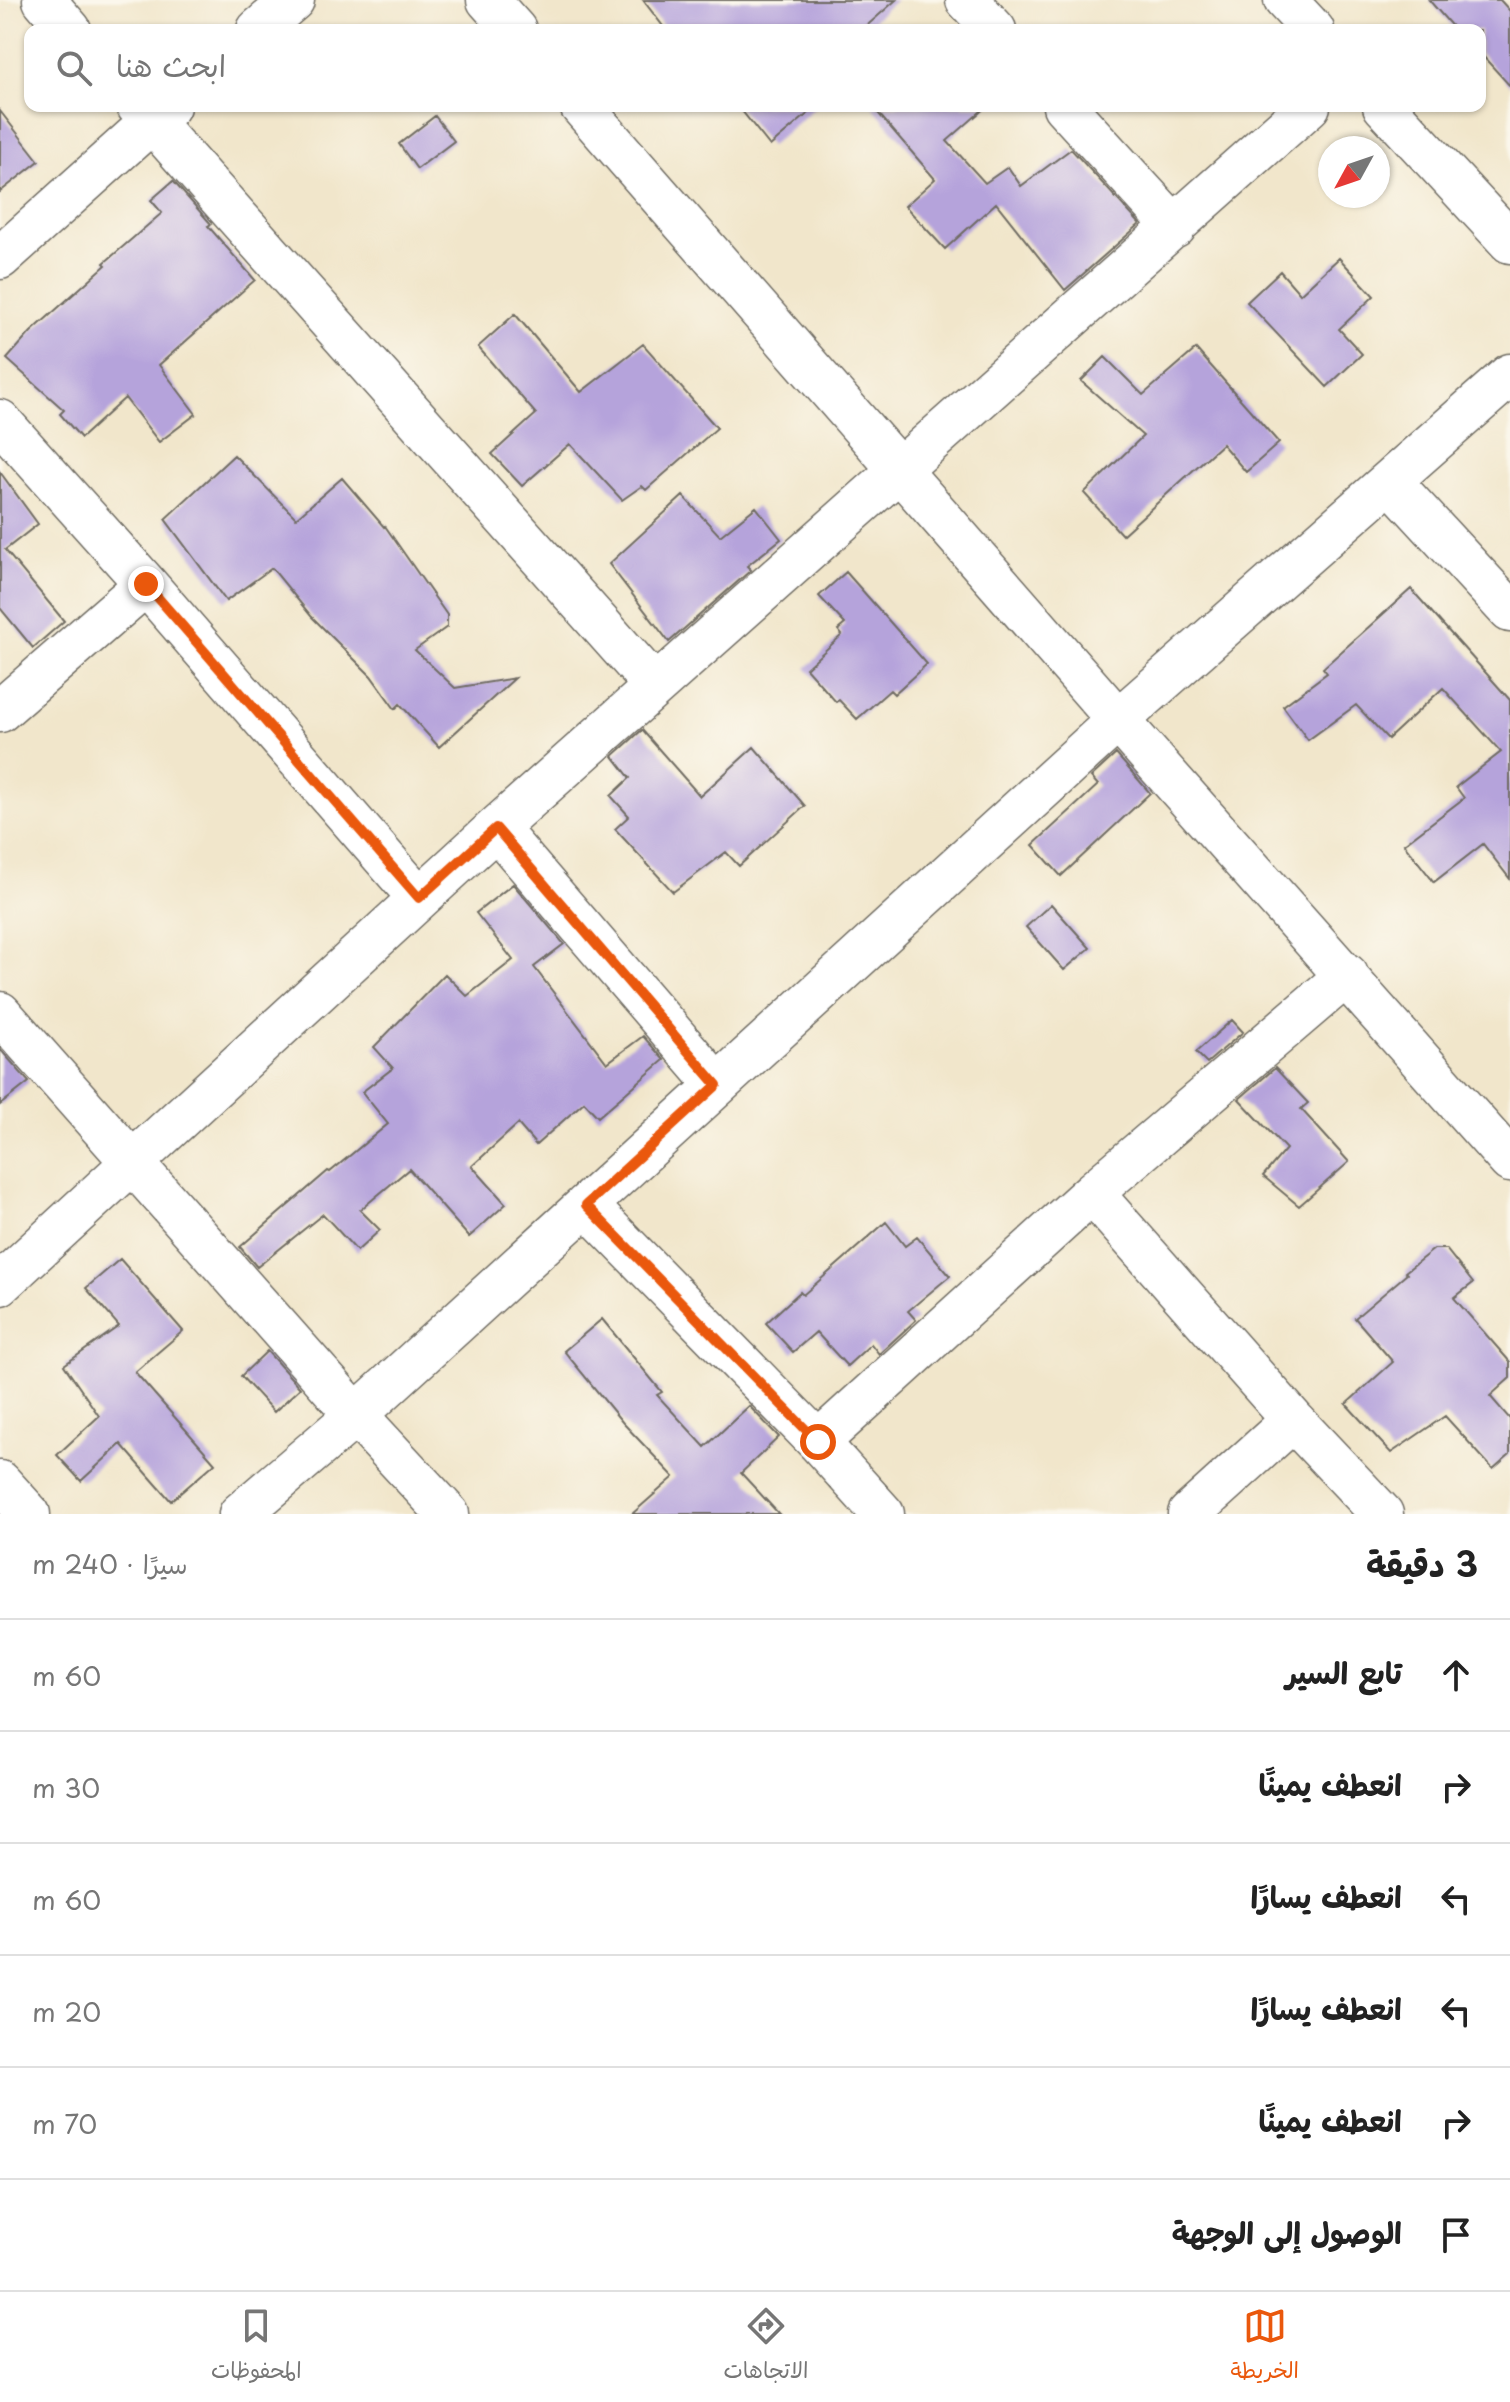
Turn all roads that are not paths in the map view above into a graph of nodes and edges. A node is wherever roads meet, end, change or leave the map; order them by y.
1 (44, 0) edge
2 (293, 0) edge
3 (488, 0) edge
4 (967, 0) edge
5 (1285, 0) edge
6 (65, 24) edge
7 (265, 24) edge
8 (510, 24) edge
9 (989, 24) edge
10 (1307, 24) edge
11 (152, 112) edge
12 (154, 112) edge
13 (586, 112) edge
14 (1070, 112) edge
15 (1302, 112) edge
16 (1390, 112) edge
17 (1175, 227) junction
18 (1510, 242) edge
19 (0, 258) edge
20 (1510, 375) edge
21 (0, 421) edge
22 (900, 468) junction
23 (1390, 481) junction
24 (146, 584) junction
25 (1510, 611) edge
26 (655, 686) junction
27 (0, 711) edge
28 (1118, 720) junction
29 (496, 828) junction
30 (419, 898) junction
31 (1347, 975) junction
32 (0, 1013) edge
33 (717, 1085) junction
34 (1510, 1161) edge
35 (135, 1162) junction
36 (1092, 1193) junction
37 (586, 1205) junction
38 (0, 1284) edge
39 (356, 1415) junction
40 (1293, 1420) junction
41 (818, 1442) junction
42 (0, 1482) edge
43 (29, 1514) edge
44 (240, 1514) edge
45 (448, 1514) edge
46 (883, 1514) edge
47 (1189, 1514) edge
48 (1382, 1514) edge

1 - 6 street
2 - 7 street
3 - 8 street
4 - 9 street
5 - 10 street
11 - 19 street
12 - 26 street
13 - 22 street
14 - 17 street
15 - 17 street
16 - 18 street
17 - 22 street
20 - 23 street
21 - 24 street
22 - 26 street
22 - 28 street
23 - 25 street
23 - 28 street
24 - 27 street
24 - 30 street
26 - 29 street
28 - 31 street
28 - 33 street
29 - 30 street
29 - 33 street
30 - 35 street
31 - 34 street
31 - 36 street
32 - 35 street
33 - 37 street
35 - 38 street
35 - 39 street
36 - 40 street
36 - 41 street
37 - 39 street
37 - 41 street
39 - 44 street
39 - 45 street
40 - 47 street
40 - 48 street
41 - 46 street
42 - 43 street

